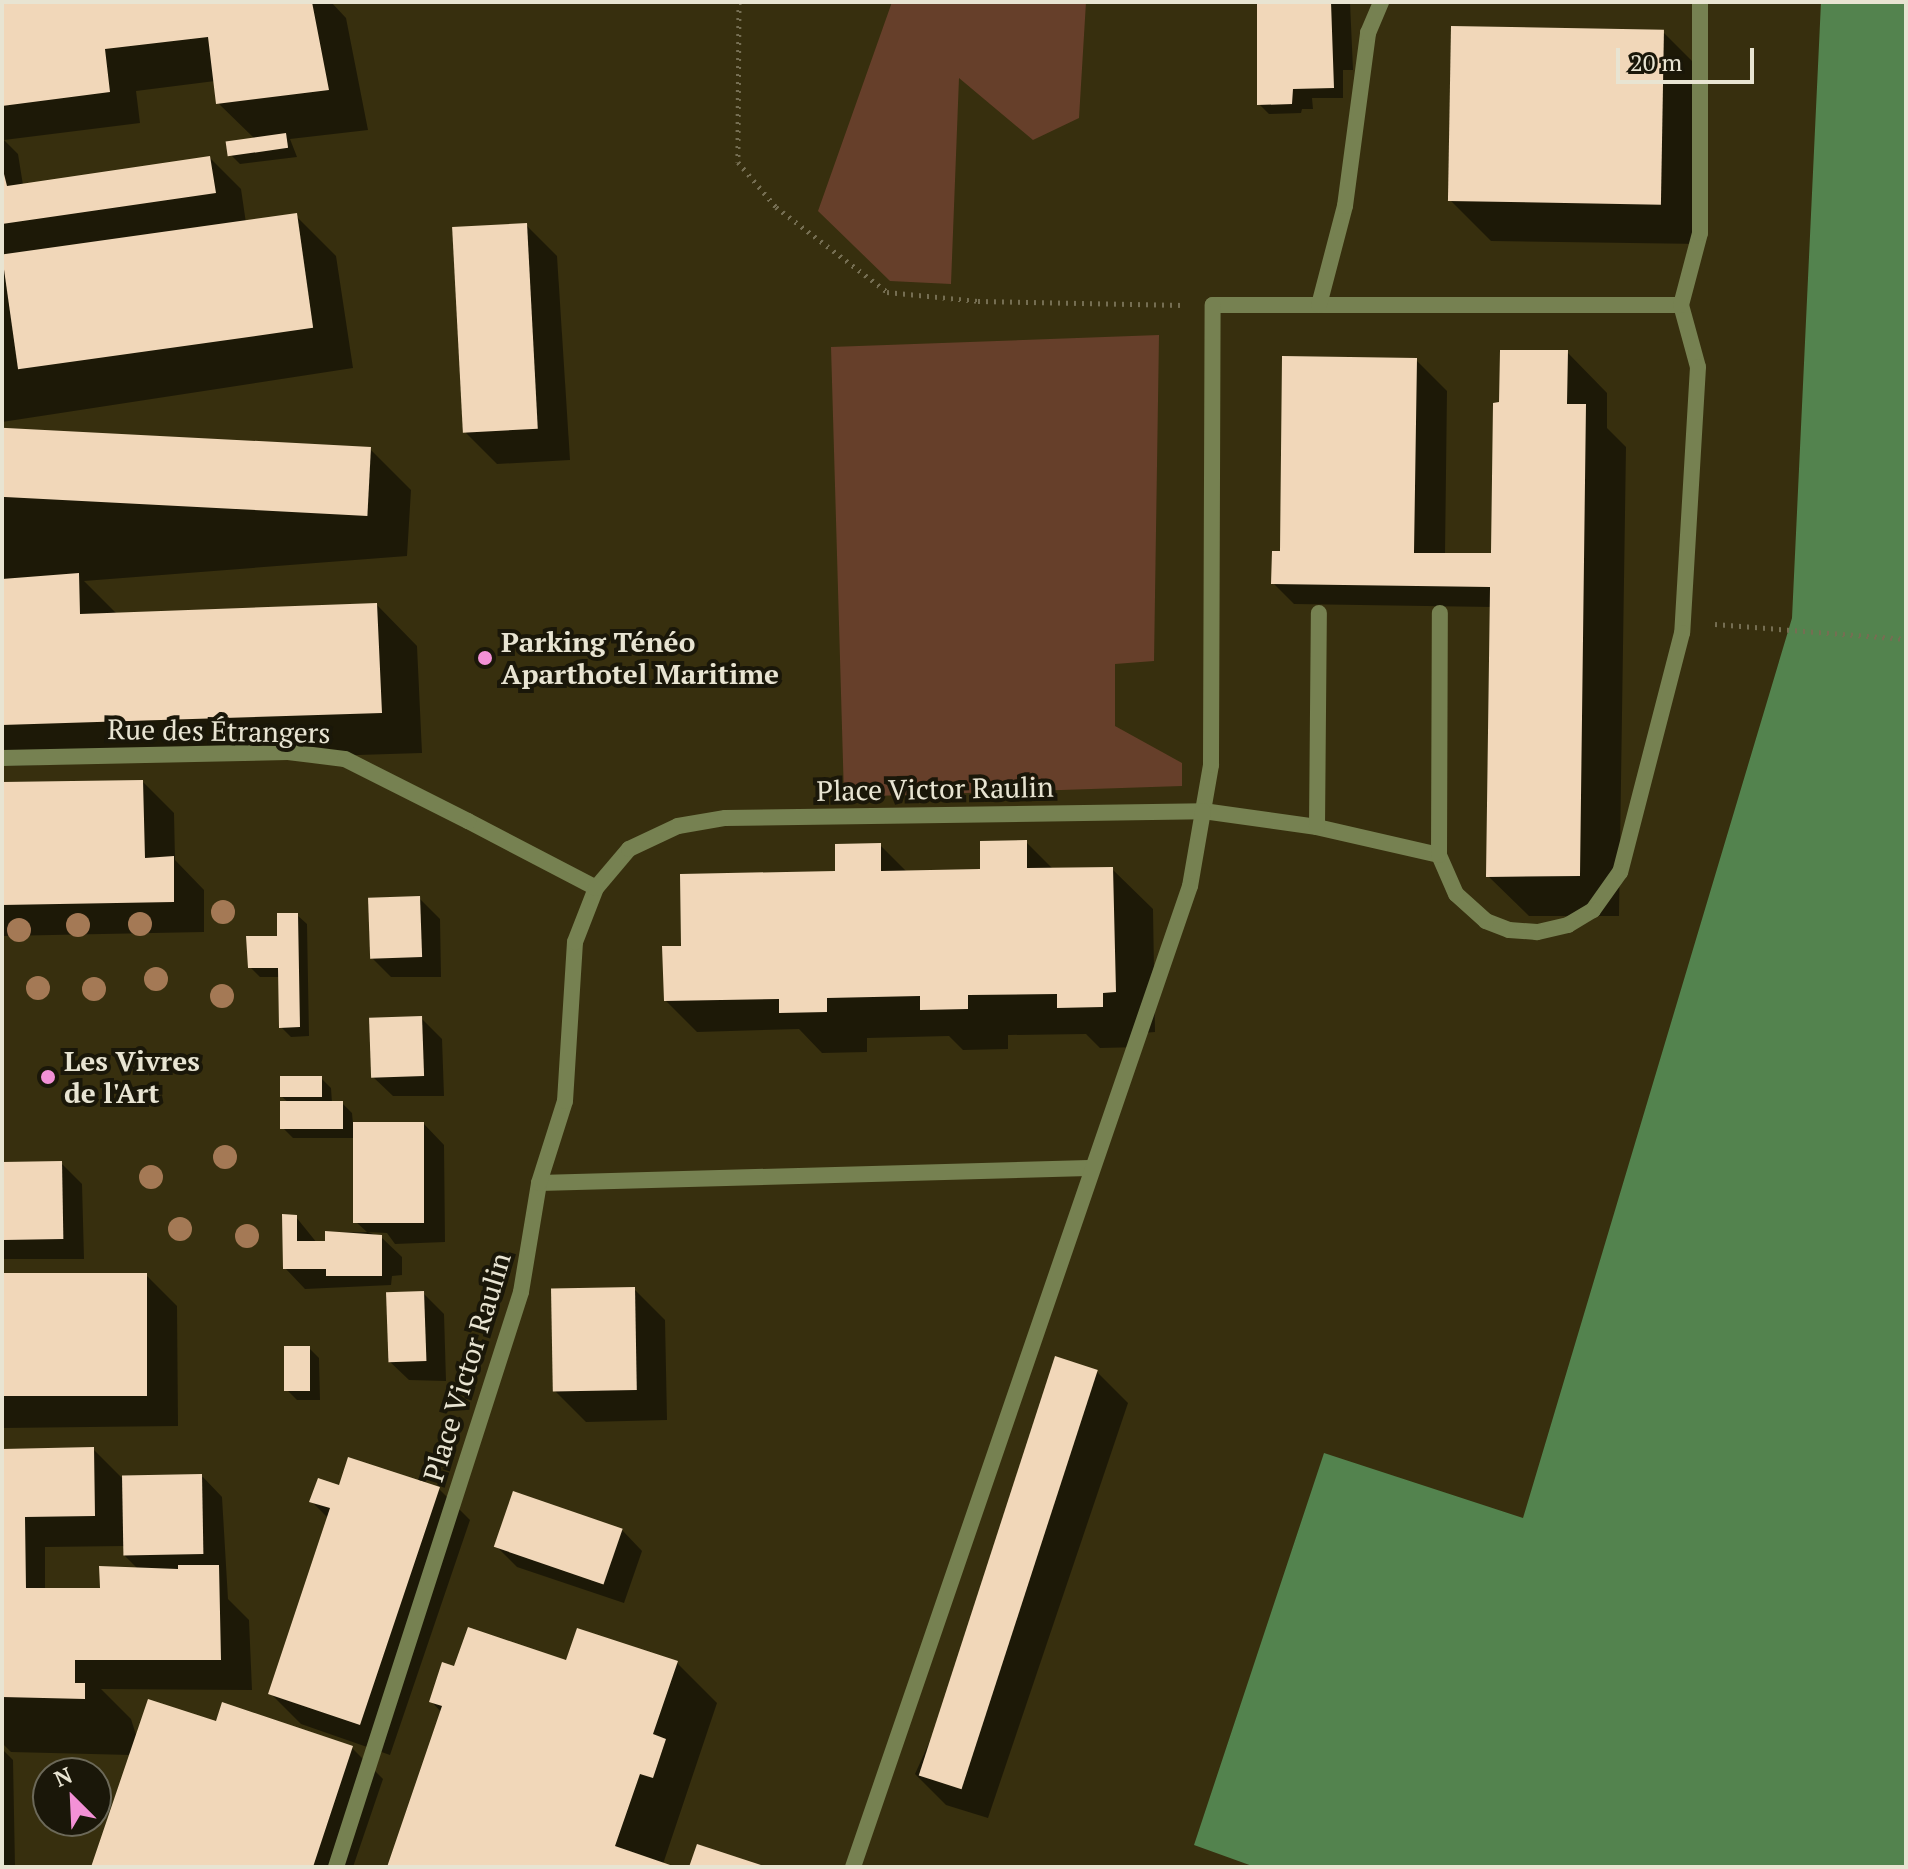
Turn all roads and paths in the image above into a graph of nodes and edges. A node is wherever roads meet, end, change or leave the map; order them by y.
1 (739, 2) edge
2 (1381, 2) edge
3 (1700, 2) edge
4 (1213, 305) junction
5 (1319, 305) junction
6 (1681, 305) junction
7 (1319, 613) dead end
8 (1440, 613) dead end
9 (1682, 621) junction
10 (1906, 639) edge
11 (2, 758) edge
12 (1203, 811) junction
13 (1317, 827) junction
14 (1439, 855) junction
15 (596, 888) junction
16 (1089, 1168) junction
17 (539, 1183) junction
18 (336, 1867) edge
19 (853, 1867) edge

1 - 4 path
2 - 5 street
3 - 6 street
4 - 5 street
4 - 12 street
5 - 6 street
6 - 9 street
7 - 13 street
8 - 14 street
9 - 10 path
9 - 14 street
11 - 15 street, Rue des Étrangers
12 - 13 street, Place Victor Raulin
12 - 15 street, Place Victor Raulin
12 - 16 street
13 - 14 street, Place Victor Raulin
15 - 17 street, Place Victor Raulin
16 - 17 street
16 - 19 street
17 - 18 street, Place Victor Raulin

